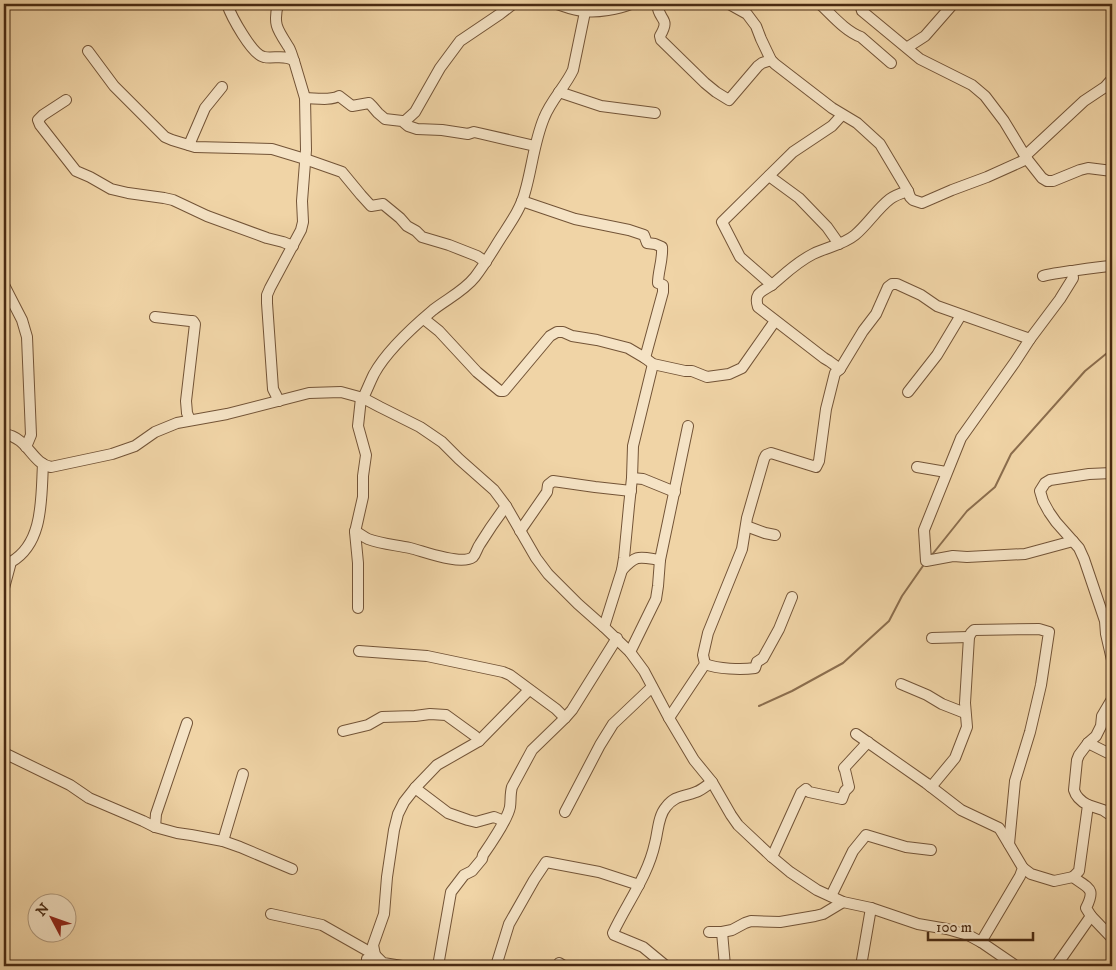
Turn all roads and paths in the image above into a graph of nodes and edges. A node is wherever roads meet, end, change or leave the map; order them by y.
1 (227, 4) edge
2 (278, 4) edge
3 (513, 4) edge
4 (557, 4) edge
5 (631, 4) edge
6 (657, 4) edge
7 (729, 4) edge
8 (820, 4) edge
9 (860, 4) edge
10 (953, 4) edge
11 (585, 8) edge
12 (908, 47) junction
13 (88, 51) dead end
14 (771, 60) junction
15 (294, 61) junction
16 (891, 63) dead end
17 (1112, 79) edge
18 (222, 86) dead end
19 (559, 92) junction
20 (305, 98) junction
21 (66, 100) dead end
22 (655, 113) dead end
23 (842, 115) junction
24 (404, 122) junction
25 (189, 145) junction
26 (535, 146) junction
27 (1026, 157) junction
28 (305, 159) junction
29 (1112, 171) edge
30 (769, 176) junction
31 (908, 191) junction
32 (522, 201) junction
33 (839, 244) junction
34 (293, 246) junction
35 (486, 262) junction
36 (1112, 266) edge
37 (1072, 271) junction
38 (1043, 276) dead end
39 (4, 285) edge
40 (772, 285) junction
41 (961, 315) junction
42 (156, 317) dead end
43 (424, 318) junction
44 (776, 321) junction
45 (1030, 338) junction
46 (649, 361) junction
47 (840, 369) junction
48 (908, 392) dead end
49 (362, 398) junction
50 (279, 401) junction
51 (190, 420) junction
52 (688, 426) dead end
53 (4, 434) edge
54 (26, 447) junction
55 (43, 464) junction
56 (917, 467) dead end
57 (946, 472) junction
58 (1112, 473) edge
59 (632, 478) junction
60 (631, 491) junction
61 (675, 492) junction
62 (506, 506) junction
63 (746, 526) junction
64 (520, 530) junction
65 (355, 531) junction
66 (775, 535) dead end
67 (1073, 540) junction
68 (660, 560) junction
69 (622, 570) junction
70 (4, 588) edge
71 (792, 597) dead end
72 (358, 608) dead end
73 (604, 627) junction
74 (1109, 628) edge
75 (969, 637) junction
76 (617, 638) junction
77 (932, 638) dead end
78 (359, 650) dead end
79 (630, 652) junction
80 (1112, 660) edge
81 (705, 664) junction
82 (901, 684) dead end
83 (652, 687) junction
84 (529, 690) junction
85 (1112, 698) edge
86 (965, 713) junction
87 (565, 718) junction
88 (669, 718) junction
89 (187, 723) dead end
90 (344, 731) dead end
91 (856, 734) dead end
92 (479, 741) junction
93 (868, 742) junction
94 (1088, 743) junction
95 (4, 753) edge
96 (1112, 755) edge
97 (243, 774) dead end
98 (712, 782) junction
99 (931, 787) junction
100 (415, 788) junction
101 (1088, 805) junction
102 (565, 812) dead end
103 (1112, 816) edge
104 (504, 821) junction
105 (155, 828) junction
106 (223, 841) junction
107 (1009, 844) junction
108 (931, 850) dead end
109 (772, 857) junction
110 (1023, 868) junction
111 (292, 869) dead end
112 (1073, 877) junction
113 (639, 884) junction
114 (831, 896) junction
115 (843, 902) junction
116 (871, 908) junction
117 (271, 914) dead end
118 (1091, 916) junction
119 (709, 932) dead end
120 (722, 932) junction
121 (1112, 938) edge
122 (980, 942) junction
123 (375, 955) junction
124 (368, 966) edge
125 (402, 966) edge
126 (438, 966) edge
127 (496, 966) edge
128 (666, 966) edge
129 (725, 966) edge
130 (861, 966) edge
131 (1016, 966) edge
132 (1056, 966) edge

1 - 15 street
2 - 15 street
3 - 24 street
4 - 11 street
5 - 11 street
6 - 14 street
7 - 14 street
8 - 16 street
9 - 12 street
10 - 12 street
11 - 19 street
12 - 27 street
13 - 25 street
14 - 23 street
15 - 20 street
17 - 27 street
18 - 25 street
19 - 22 street
19 - 26 street
20 - 24 street
20 - 28 street
21 - 34 street
23 - 30 street
23 - 31 street
24 - 26 street
25 - 28 street
26 - 32 street
27 - 29 street
27 - 31 street
28 - 34 street
28 - 35 street
30 - 33 street
30 - 40 street
31 - 33 street
32 - 35 street
32 - 46 street
33 - 40 street
34 - 50 street
35 - 43 street
36 - 37 street
37 - 38 street
37 - 45 street
39 - 54 street
40 - 44 street
41 - 45 street
41 - 47 street
41 - 48 street
42 - 51 street
43 - 46 street
43 - 49 street
44 - 46 street
44 - 47 street
45 - 57 street
46 - 59 street
47 - 63 street
49 - 50 street
49 - 62 street
49 - 65 street
50 - 51 street
51 - 55 street
52 - 61 street
53 - 54 street
54 - 55 street
55 - 70 street
56 - 57 street
57 - 67 street
58 - 67 street
59 - 60 street
59 - 61 street
60 - 64 street
60 - 69 street
61 - 68 street
62 - 64 street
62 - 65 street
63 - 66 street
63 - 81 street
64 - 73 street
65 - 72 street
67 - 74 street
68 - 69 street
68 - 79 street
69 - 73 street
71 - 81 street
73 - 76 street
74 - 80 street
75 - 77 street
75 - 86 street
75 - 107 street
76 - 79 street
76 - 87 street
78 - 84 street
79 - 83 street
81 - 88 street
82 - 86 street
83 - 88 street
83 - 102 street
84 - 87 street
84 - 92 street
85 - 94 street
86 - 99 street
87 - 104 street
88 - 98 street
89 - 105 street
90 - 92 street
91 - 93 street
92 - 100 street
93 - 99 street
93 - 109 street
94 - 96 street
94 - 101 street
95 - 105 street
97 - 106 street
98 - 109 street
98 - 113 street
99 - 107 street
100 - 104 street
100 - 123 street
101 - 103 street
101 - 112 street
104 - 126 street
105 - 106 street
106 - 111 street
107 - 110 street
108 - 114 street
109 - 114 street
110 - 112 street
110 - 122 street
112 - 118 street
113 - 127 street
113 - 128 street
114 - 115 street
115 - 116 street
115 - 120 street
116 - 122 street
116 - 130 street
117 - 123 street
118 - 121 street
118 - 132 street
119 - 120 street
120 - 129 street
122 - 131 street
123 - 124 street
123 - 125 street

